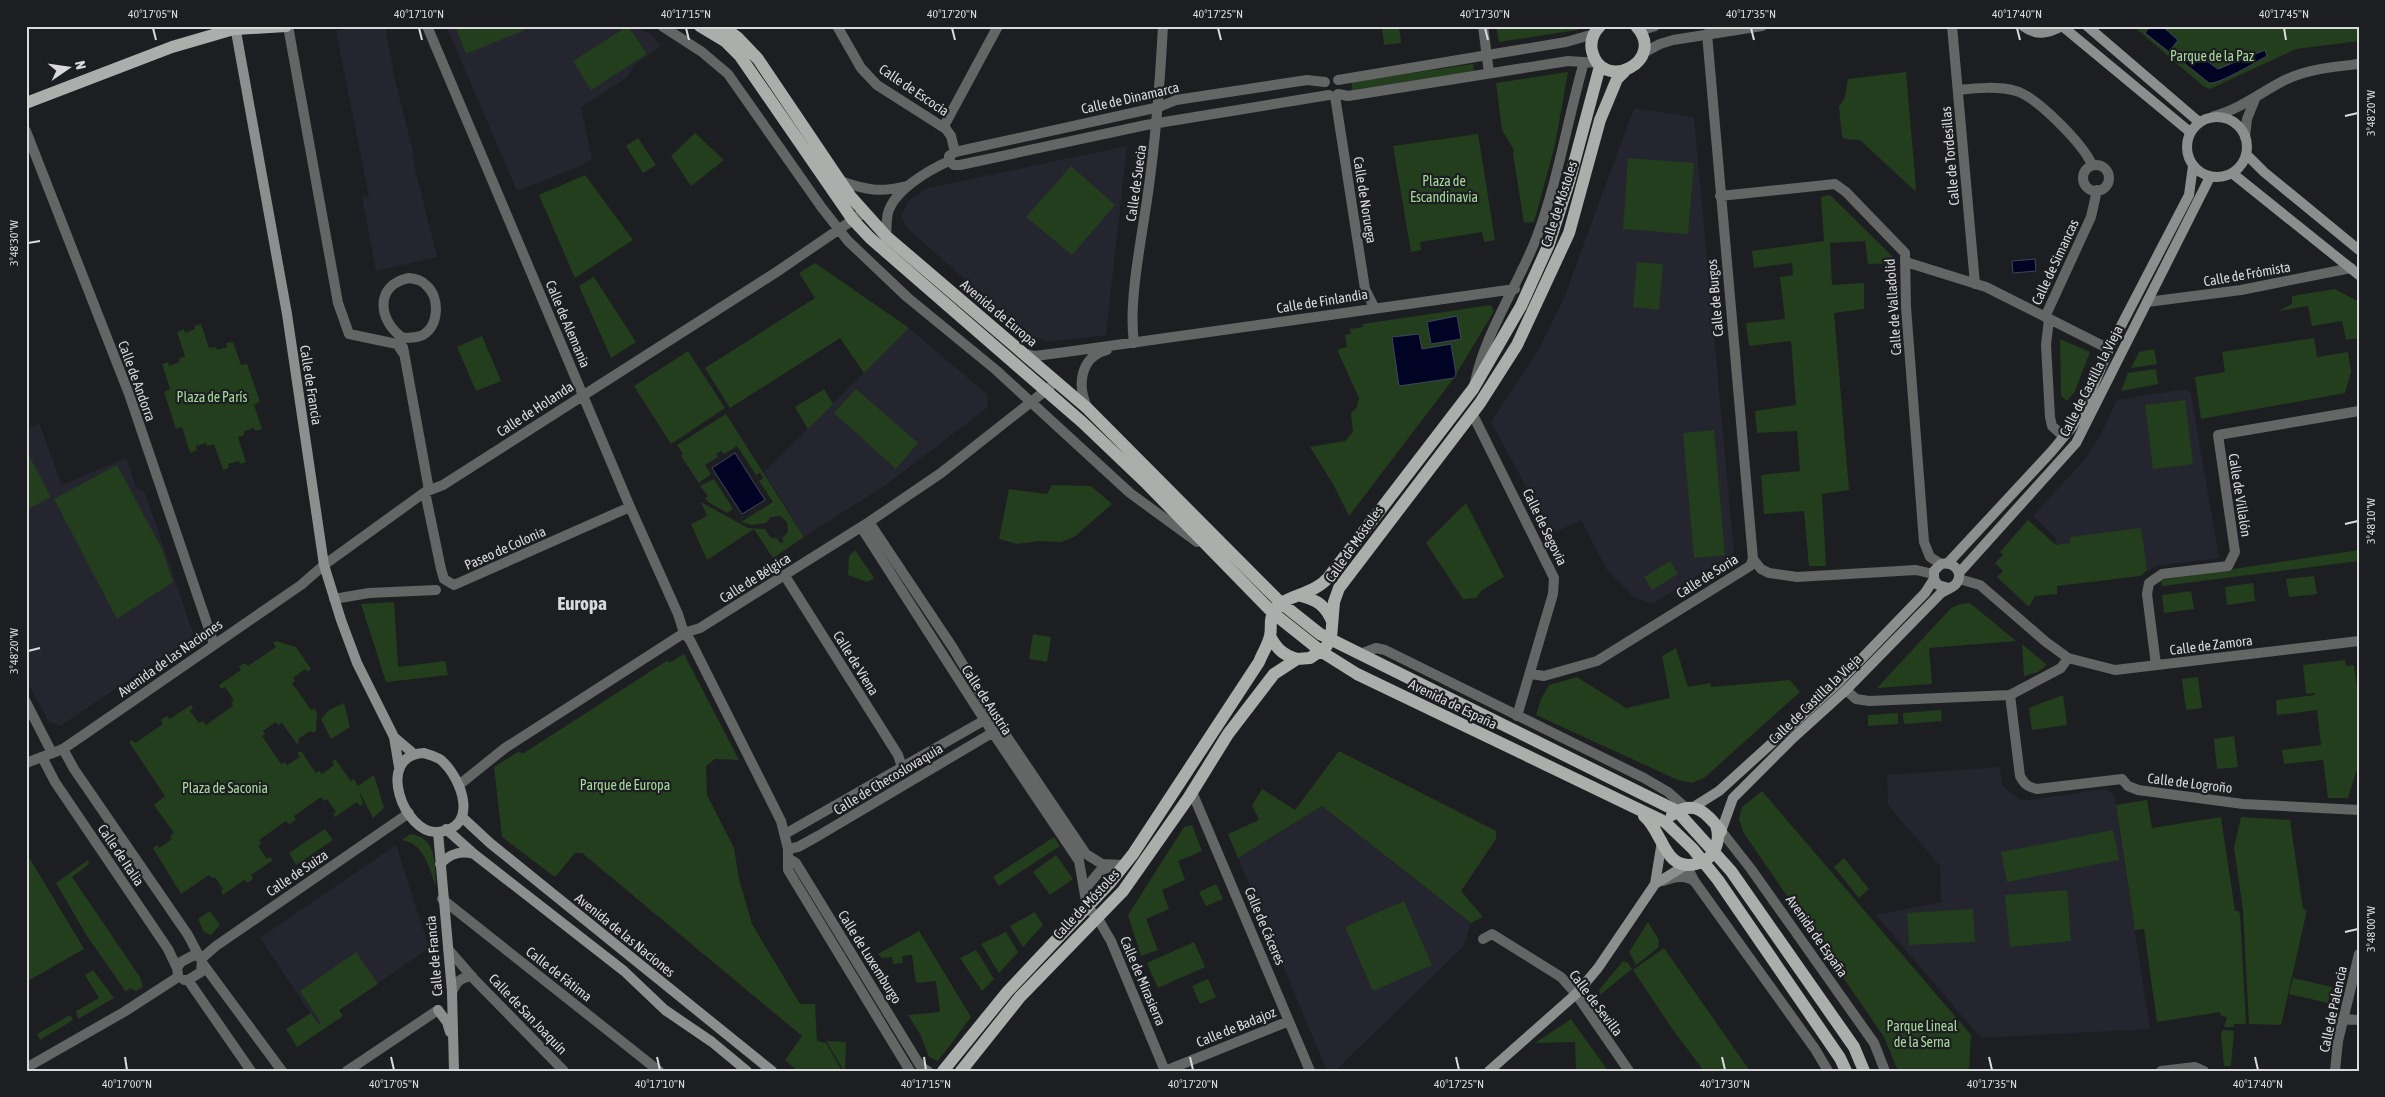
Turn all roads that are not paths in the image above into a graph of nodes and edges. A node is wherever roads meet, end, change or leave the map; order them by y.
1 (287, 26) edge
2 (427, 26) edge
3 (662, 26) edge
4 (700, 26) edge
5 (722, 26) edge
6 (837, 26) edge
7 (998, 26) edge
8 (1163, 26) edge
9 (1484, 26) edge
10 (1655, 26) edge
11 (1762, 26) edge
12 (1952, 26) edge
13 (2023, 26) edge
14 (2062, 26) edge
15 (2087, 26) edge
16 (239, 27) edge
17 (1638, 29) edge
18 (1597, 30) edge
19 (1707, 34) junction
20 (1643, 53) junction
21 (1488, 54) junction
22 (1584, 62) junction
23 (1599, 64) junction
24 (2359, 64) edge
25 (1625, 71) junction
26 (1489, 73) junction
27 (1338, 80) junction
28 (1325, 82) junction
29 (1958, 90) junction
30 (1334, 95) junction
31 (2255, 99) junction
32 (26, 103) edge
33 (1159, 107) junction
34 (2214, 116) junction
35 (2199, 122) junction
36 (1158, 123) junction
37 (944, 126) junction
38 (26, 131) edge
39 (2190, 132) junction
40 (2245, 136) junction
41 (955, 152) junction
42 (2246, 154) junction
43 (949, 161) junction
44 (2092, 166) junction
45 (2193, 166) junction
46 (2232, 173) junction
47 (2210, 177) junction
48 (840, 181) junction
49 (907, 186) junction
50 (2097, 190) junction
51 (1720, 196) junction
52 (858, 216) junction
53 (839, 231) junction
54 (886, 236) junction
55 (2359, 250) edge
56 (1906, 262) junction
57 (2355, 272) edge
58 (1975, 284) junction
59 (1515, 289) junction
60 (2147, 302) junction
61 (1374, 307) junction
62 (2047, 318) junction
63 (403, 338) junction
64 (1134, 343) junction
65 (2109, 349) junction
66 (403, 353) junction
67 (1023, 353) junction
68 (1057, 381) junction
69 (1473, 389) junction
70 (1046, 390) junction
71 (583, 394) junction
72 (1031, 403) junction
73 (1087, 408) junction
74 (2359, 411) edge
75 (1472, 413) junction
76 (2064, 436) junction
77 (427, 491) junction
78 (630, 507) junction
79 (865, 524) junction
80 (1218, 556) junction
81 (1753, 559) junction
82 (1945, 563) junction
83 (324, 565) junction
84 (784, 576) junction
85 (1933, 576) junction
86 (1959, 576) junction
87 (1949, 588) junction
88 (436, 590) dead end
89 (1301, 596) junction
90 (334, 599) junction
91 (1277, 608) junction
92 (1332, 622) junction
93 (684, 633) junction
94 (1270, 636) junction
95 (1331, 638) junction
96 (2359, 641) edge
97 (214, 644) junction
98 (1322, 652) junction
99 (1360, 654) junction
100 (2068, 658) junction
101 (1297, 659) junction
102 (2156, 665) junction
103 (1531, 674) junction
104 (1846, 690) junction
105 (2010, 694) junction
106 (26, 702) edge
107 (1517, 716) junction
108 (988, 717) junction
109 (997, 731) junction
110 (394, 737) junction
111 (63, 748) junction
112 (414, 754) junction
113 (47, 755) junction
114 (26, 763) edge
115 (902, 767) junction
116 (399, 768) junction
117 (460, 785) junction
118 (1192, 792) junction
119 (1630, 806) junction
120 (1685, 809) junction
121 (2359, 810) edge
122 (409, 813) junction
123 (462, 818) junction
124 (1665, 822) junction
125 (442, 830) junction
126 (785, 834) junction
127 (1717, 837) junction
128 (1662, 841) junction
129 (788, 853) junction
130 (474, 854) junction
131 (1703, 862) junction
132 (440, 864) junction
133 (1118, 865) junction
134 (1686, 865) junction
135 (1695, 882) junction
136 (1655, 884) junction
137 (1085, 889) junction
138 (442, 899) junction
139 (1087, 907) junction
140 (1097, 917) junction
141 (1483, 939) dead end
142 (448, 949) junction
143 (2359, 954) edge
144 (201, 959) junction
145 (181, 975) junction
146 (472, 976) junction
147 (452, 992) junction
148 (1576, 994) junction
149 (438, 1010) joint
150 (2343, 1018) junction
151 (2359, 1020) edge
152 (1289, 1021) junction
153 (453, 1045) junction
154 (26, 1068) edge
155 (251, 1071) edge
156 (282, 1071) edge
157 (347, 1071) edge
158 (454, 1071) edge
159 (564, 1071) edge
160 (659, 1071) edge
161 (747, 1071) edge
162 (772, 1071) edge
163 (910, 1071) edge
164 (928, 1071) edge
165 (943, 1071) edge
166 (961, 1071) edge
167 (1165, 1071) edge
168 (1310, 1071) edge
169 (1489, 1071) edge
170 (1629, 1071) edge
171 (1828, 1071) edge
172 (1846, 1071) edge
173 (1864, 1071) edge
174 (1885, 1071) edge
175 (2161, 1071) edge
176 (2204, 1071) edge
177 (2335, 1071) edge

1 - 16 main road
1 - 66 street
2 - 71 street, Calle de Alemania
3 - 53 street, Avenida de Europa
4 - 52 main road, Avenida de Europa
5 - 48 main road, Avenida de Europa
6 - 37 street, Calle de Escocia
7 - 37 street
8 - 33 street, Calle de Suecia
9 - 21 street
10 - 17 street
11 - 19 street
12 - 29 street, Calle de Tordesillas
13 - 14 main road
14 - 39 main road
15 - 35 main road
16 - 32 main road
16 - 83 main road, Calle de Francia
17 - 20 main road
18 - 21 street
18 - 23 main road
19 - 20 street
19 - 51 street, Calle de Burgos
20 - 25 main road, Calle de Móstoles
21 - 26 street
21 - 27 street
22 - 23 street
22 - 26 street
22 - 59 street, Calle de Móstoles
23 - 25 main road
23 - 69 main road, Calle de Móstoles
24 - 31 street
25 - 75 main road, Calle de Móstoles
26 - 30 street
27 - 28 street
27 - 30 street
28 - 30 street
28 - 33 street, Calle de Dinamarca
29 - 44 street
29 - 58 street, Calle de Tordesillas
30 - 36 street
30 - 61 street, Calle de Noruega
31 - 34 street
31 - 40 street
33 - 36 street, Calle de Suecia
33 - 41 street, Calle de Dinamarca
34 - 35 main road
34 - 40 main road
35 - 39 main road
36 - 43 street
36 - 64 street, Calle de Suecia
37 - 41 street, Calle de Escocia
38 - 97 street, Calle de Andorra
39 - 45 main road
40 - 42 main road
41 - 43 street
42 - 46 main road
42 - 55 main road
43 - 49 street
44 - 50 street
44 - 50 street
45 - 47 main road
45 - 65 main road, Calle de Castilla la Vieja
46 - 47 main road
46 - 57 main road
47 - 60 main road, Calle de Castilla la Vieja
48 - 49 street
48 - 52 main road, Avenida de Europa
49 - 54 street
50 - 62 street, Calle de Simancas
51 - 56 street, Calle de Valladolid
51 - 81 street, Calle de Burgos
52 - 53 street, Calle de Holanda
52 - 54 main road, Avenida de Europa
52 - 70 main road, Avenida de Europa
53 - 71 street, Calle de Holanda
53 - 72 street, Avenida de Europa
54 - 67 main road, Avenida de Europa
56 - 58 street
56 - 82 street, Calle de Valladolid
57 - 60 street, Calle de Frómista
58 - 62 street
59 - 61 street, Calle de Finlandia
59 - 69 street, Calle de Móstoles
60 - 86 main road, Calle de Castilla la Vieja
61 - 64 street, Calle de Finlandia
62 - 65 street
62 - 76 street, Calle de Simancas
63 - 63 street
63 - 66 street
64 - 67 street, Calle de Finlandia
64 - 73 street, Calle de Finlandia
65 - 76 main road, Calle de Castilla la Vieja
66 - 77 street
67 - 68 main road, Avenida de Europa
68 - 70 street, Calle de Bélgica
68 - 73 main road, Avenida de Europa
69 - 89 main road, Calle de Móstoles
70 - 72 street, Calle de Bélgica
70 - 80 main road, Avenida de Europa
71 - 77 street, Calle de Holanda
71 - 78 street, Calle de Alemania
72 - 79 street, Calle de Bélgica
72 - 80 street, Avenida de Europa
73 - 91 main road, Avenida de Europa
74 - 102 street, Calle de Villalón
75 - 92 main road, Calle de Móstoles
75 - 103 street, Calle de Segovia
76 - 82 main road, Calle de Castilla la Vieja
77 - 78 street, Paseo de Colonia
77 - 83 street, Calle de Holanda
78 - 93 street, Calle de Alemania
79 - 84 street, Calle de Bélgica
79 - 108 street, Calle de Austria
80 - 91 main road, Avenida de Europa
81 - 85 street, Calle de Soria
81 - 103 street, Calle de Soria
82 - 85 main road
82 - 86 main road
83 - 90 main road, Calle de Francia
83 - 97 street, Avenida de las Naciones
84 - 93 street, Calle de Bélgica
84 - 115 street, Calle de Viena
85 - 87 main road
85 - 120 main road, Calle de Castilla la Vieja
86 - 87 main road
86 - 100 street, Calle de Zamora
87 - 104 main road, Calle de Castilla la Vieja
88 - 90 street
89 - 91 main road, Calle de Móstoles
89 - 92 main road
90 - 110 main road, Calle de Francia
91 - 94 main road, Calle de Móstoles
91 - 95 main road, Avenida de España
91 - 98 main road, Avenida de España
92 - 95 main road, Calle de Móstoles
93 - 117 street, Calle de Bélgica
93 - 126 street, Calle de Luxemburgo
94 - 101 main road
94 - 133 main road, Calle de Móstoles
95 - 98 main road, Calle de Móstoles
95 - 99 main road, Avenida de España
96 - 102 street, Calle de Zamora
97 - 111 street, Avenida de las Naciones
98 - 101 main road, Calle de Móstoles
98 - 119 main road, Avenida de España
99 - 107 street, Avenida de España
99 - 120 main road, Avenida de España
100 - 102 street, Calle de Zamora
100 - 105 street
101 - 118 main road, Calle de Móstoles
103 - 107 street, Calle de Segovia
104 - 105 street
104 - 127 main road, Calle de Castilla la Vieja
105 - 121 street, Calle de Logroño
106 - 113 street, Calle de Italia
107 - 120 street, Avenida de España
108 - 109 street, Calle de Austria
108 - 115 street, Calle de Checoslovaquia
109 - 129 street, Calle de Checoslovaquia
109 - 133 street, Calle de Austria
109 - 137 street, Calle de Austria
110 - 112 main road, Calle de Francia
110 - 116 main road, Calle de Francia
111 - 113 street, Avenida de las Naciones
111 - 144 street, Calle de Italia
112 - 116 main road
112 - 117 main road
113 - 114 street, Avenida de las Naciones
113 - 145 street, Calle de Italia
115 - 126 street, Calle de Checoslovaquia
116 - 122 main road
117 - 123 main road
118 - 140 main road, Calle de Móstoles
118 - 152 street, Calle de Cáceres
119 - 124 main road, Avenida de España
119 - 128 main road, Avenida de España
120 - 124 main road
120 - 127 main road, Avenida de España
120 - 127 main road, Avenida de España
122 - 125 main road
122 - 144 street, Calle de Suiza
123 - 125 main road
123 - 162 main road, Avenida de las Naciones
124 - 128 main road
124 - 131 main road, Avenida de España
125 - 130 main road, Avenida de las Naciones
125 - 132 main road, Calle de Francia
126 - 129 street, Calle de Luxemburgo
127 - 131 main road
127 - 173 main road, Avenida de España
127 - 174 street, Avenida de España
128 - 134 main road, Avenida de España
128 - 136 main road
129 - 163 street, Calle de Luxemburgo
129 - 164 street, Calle de Luxemburgo
130 - 132 main road
130 - 161 main road, Avenida de las Naciones
131 - 134 main road
131 - 172 main road, Avenida de España
132 - 138 main road, Calle de Francia
133 - 137 street
133 - 139 main road, Calle de Móstoles
134 - 135 street, Avenida de España
134 - 136 main road
135 - 136 street
135 - 171 street, Avenida de España
136 - 148 main road
137 - 139 street, Calle de Austria
138 - 142 main road, Calle de Francia
138 - 160 street, Calle de Fátima
139 - 140 street, Calle de Mirasierra
139 - 165 main road, Calle de Móstoles
140 - 166 main road, Calle de Móstoles
140 - 167 street, Calle de Mirasierra
141 - 148 street, Calle de Sevilla
142 - 146 street, Calle de San Joaquín
142 - 147 main road, Calle de Francia
143 - 150 street, Calle de Palencia
144 - 145 street
144 - 145 street
144 - 156 street, Calle de Italia
145 - 154 street
145 - 155 street, Calle de Italia
146 - 147 street, Calle de San Joaquín
146 - 159 street, Calle de San Joaquín
147 - 153 main road, Calle de Francia
148 - 169 main road
148 - 170 street, Calle de Sevilla
149 - 153 main road, Calle de Francia
149 - 157 street
150 - 151 street
150 - 177 street, Calle de Palencia
152 - 167 street, Calle de Badajoz
152 - 168 street, Calle de Cáceres
153 - 158 main road, Calle de Francia
175 - 176 street

